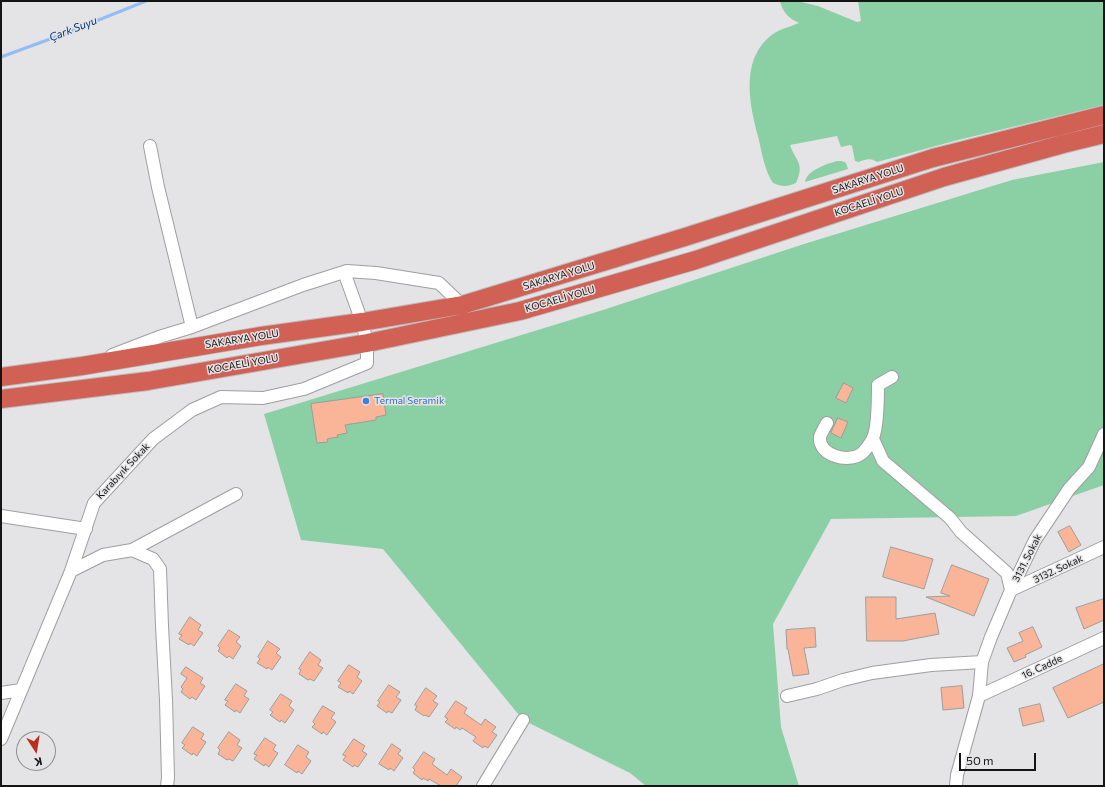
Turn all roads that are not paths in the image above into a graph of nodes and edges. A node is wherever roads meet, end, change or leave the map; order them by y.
1 (1104, 115) edge
2 (1104, 134) edge
3 (150, 146) dead end
4 (344, 272) junction
5 (462, 304) junction
6 (362, 322) junction
7 (192, 327) junction
8 (367, 342) junction
9 (82, 366) junction
10 (1, 377) edge
11 (892, 377) dead end
12 (1, 399) edge
13 (827, 423) dead end
14 (1104, 434) edge
15 (873, 439) junction
16 (1104, 456) edge
17 (1089, 467) junction
18 (236, 494) dead end
19 (1, 516) edge
20 (86, 529) junction
21 (1104, 548) edge
22 (132, 550) junction
23 (71, 571) junction
24 (1011, 590) junction
25 (1104, 638) edge
26 (982, 662) junction
27 (21, 690) junction
28 (1, 693) edge
29 (787, 696) dead end
30 (980, 696) junction
31 (523, 720) dead end
32 (1, 739) edge
33 (167, 786) edge
34 (483, 786) edge
35 (956, 786) edge

1 - 5 highway, SAKARYA YOLU
2 - 8 highway, KOCAELİ YOLU
3 - 7 street
4 - 5 street
4 - 6 street
4 - 7 street
5 - 6 highway, SAKARYA YOLU
6 - 8 street
6 - 9 highway, SAKARYA YOLU
7 - 9 street
8 - 12 highway, KOCAELİ YOLU
8 - 20 street, Karabıyık Sokak
9 - 10 highway, SAKARYA YOLU
11 - 15 street
13 - 15 street
14 - 17 street, 3131. Sokak
15 - 24 street
16 - 17 street
17 - 24 street, 3131. Sokak
18 - 22 street
19 - 20 street
20 - 23 street, Karabıyık Sokak
21 - 24 street, 3132. Sokak
22 - 23 street
22 - 33 street
23 - 27 street, Karabıyık Sokak
24 - 26 street, 3131. Sokak
25 - 30 street, 16. Cadde
26 - 29 street
26 - 30 street, 3131. Sokak
27 - 28 street
27 - 32 street, Karabıyık Sokak
30 - 35 street, 3131. Sokak
31 - 34 street

